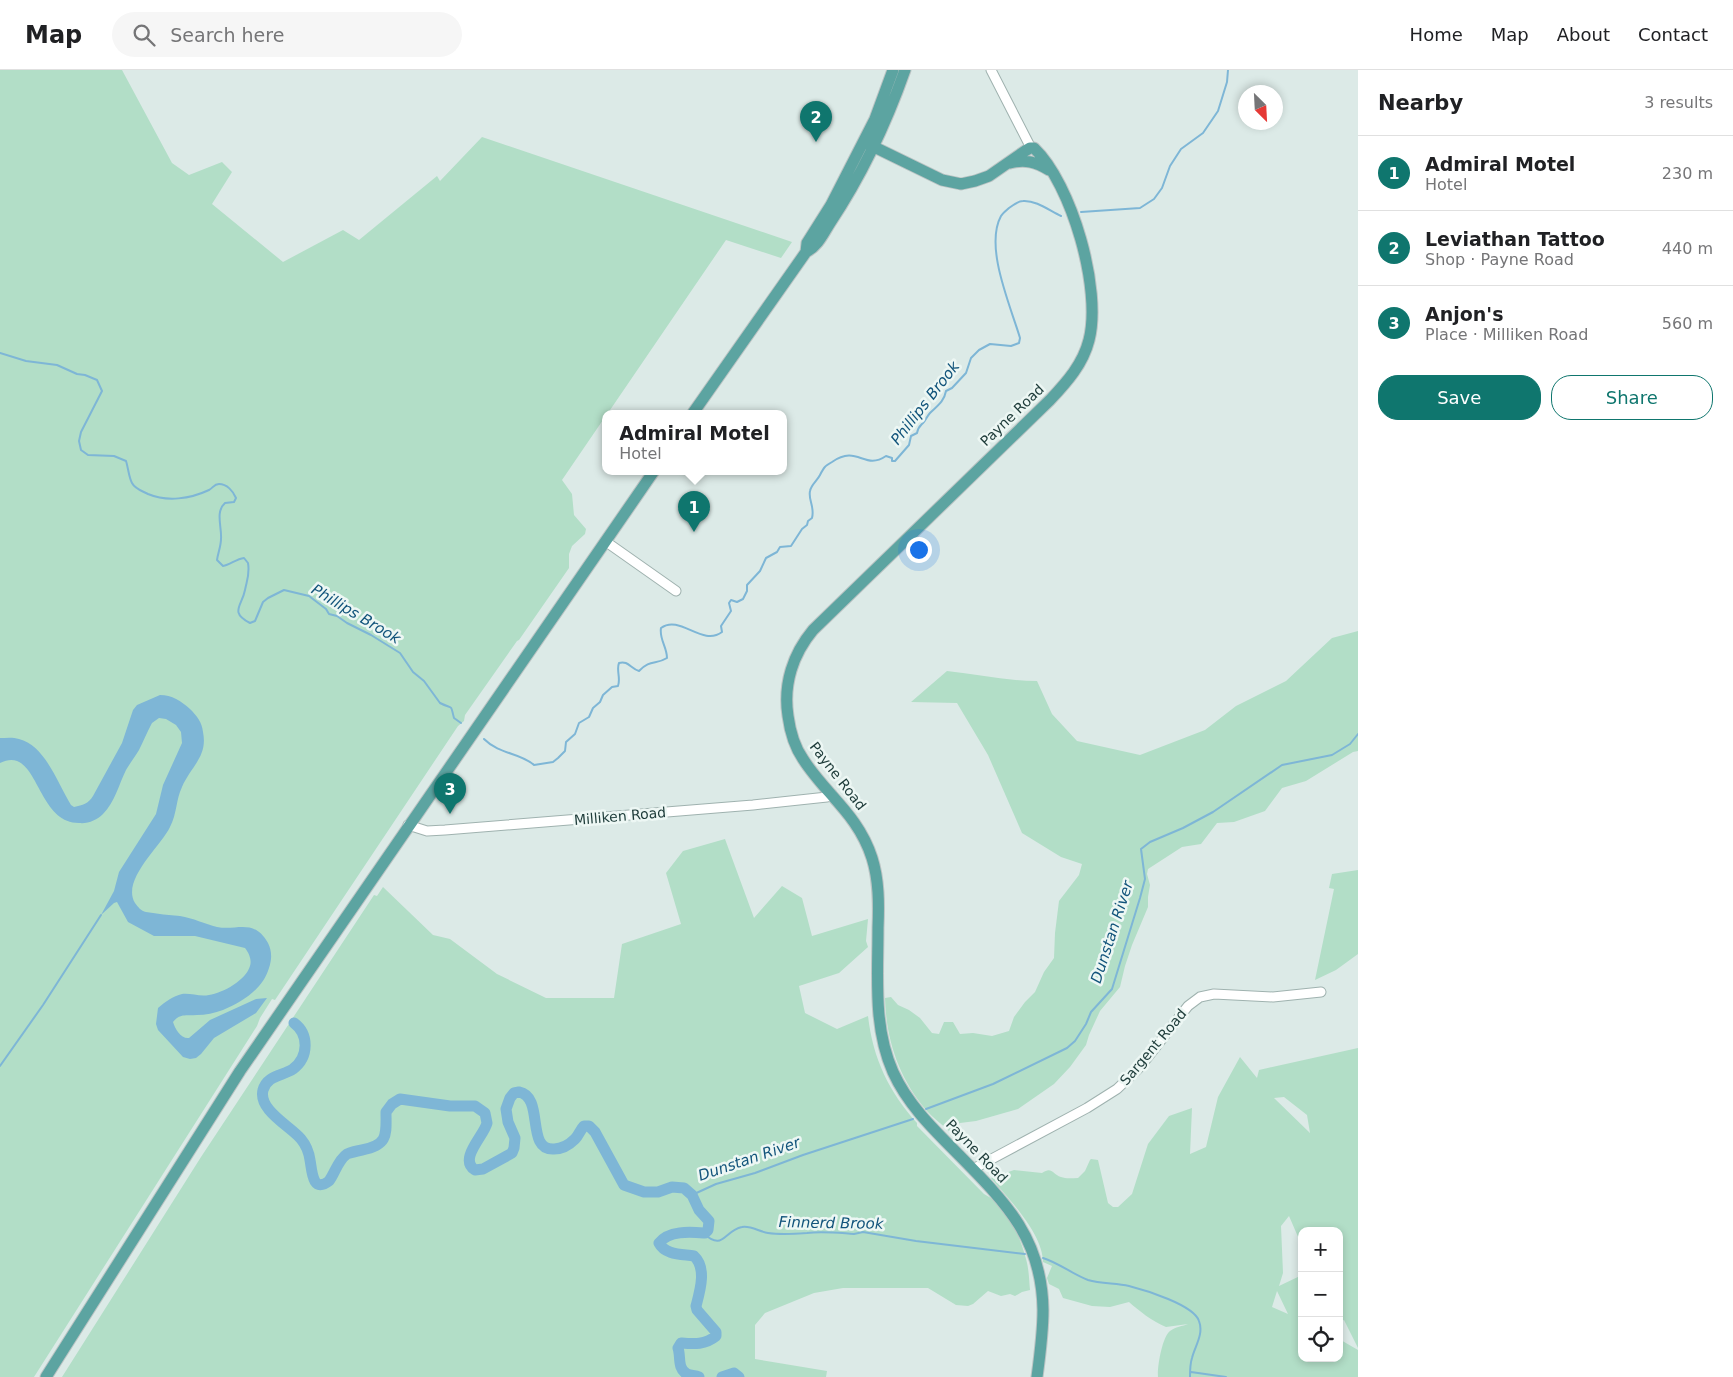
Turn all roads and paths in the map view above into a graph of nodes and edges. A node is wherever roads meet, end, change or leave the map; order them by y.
1 (893, 70) edge
2 (905, 70) edge
3 (991, 70) edge
4 (869, 145) junction
5 (1031, 148) junction
6 (1006, 164) junction
7 (1053, 173) junction
8 (695, 410) edge
9 (651, 475) edge
10 (605, 541) junction
11 (676, 591) dead end
12 (832, 794) junction
13 (408, 825) junction
14 (1321, 992) dead end
15 (973, 1169) junction
16 (46, 1377) edge
17 (1038, 1377) edge

1 - 4 main road
2 - 4 main road
3 - 5 street
4 - 6 main road
4 - 8 main road
5 - 6 main road
5 - 7 main road, Payne Road
6 - 7 main road
7 - 12 main road, Payne Road
9 - 10 main road
10 - 11 street
10 - 13 main road
12 - 13 street, Milliken Road
12 - 15 main road, Payne Road
13 - 16 main road
14 - 15 street, Sargent Road
15 - 17 main road, Payne Road

